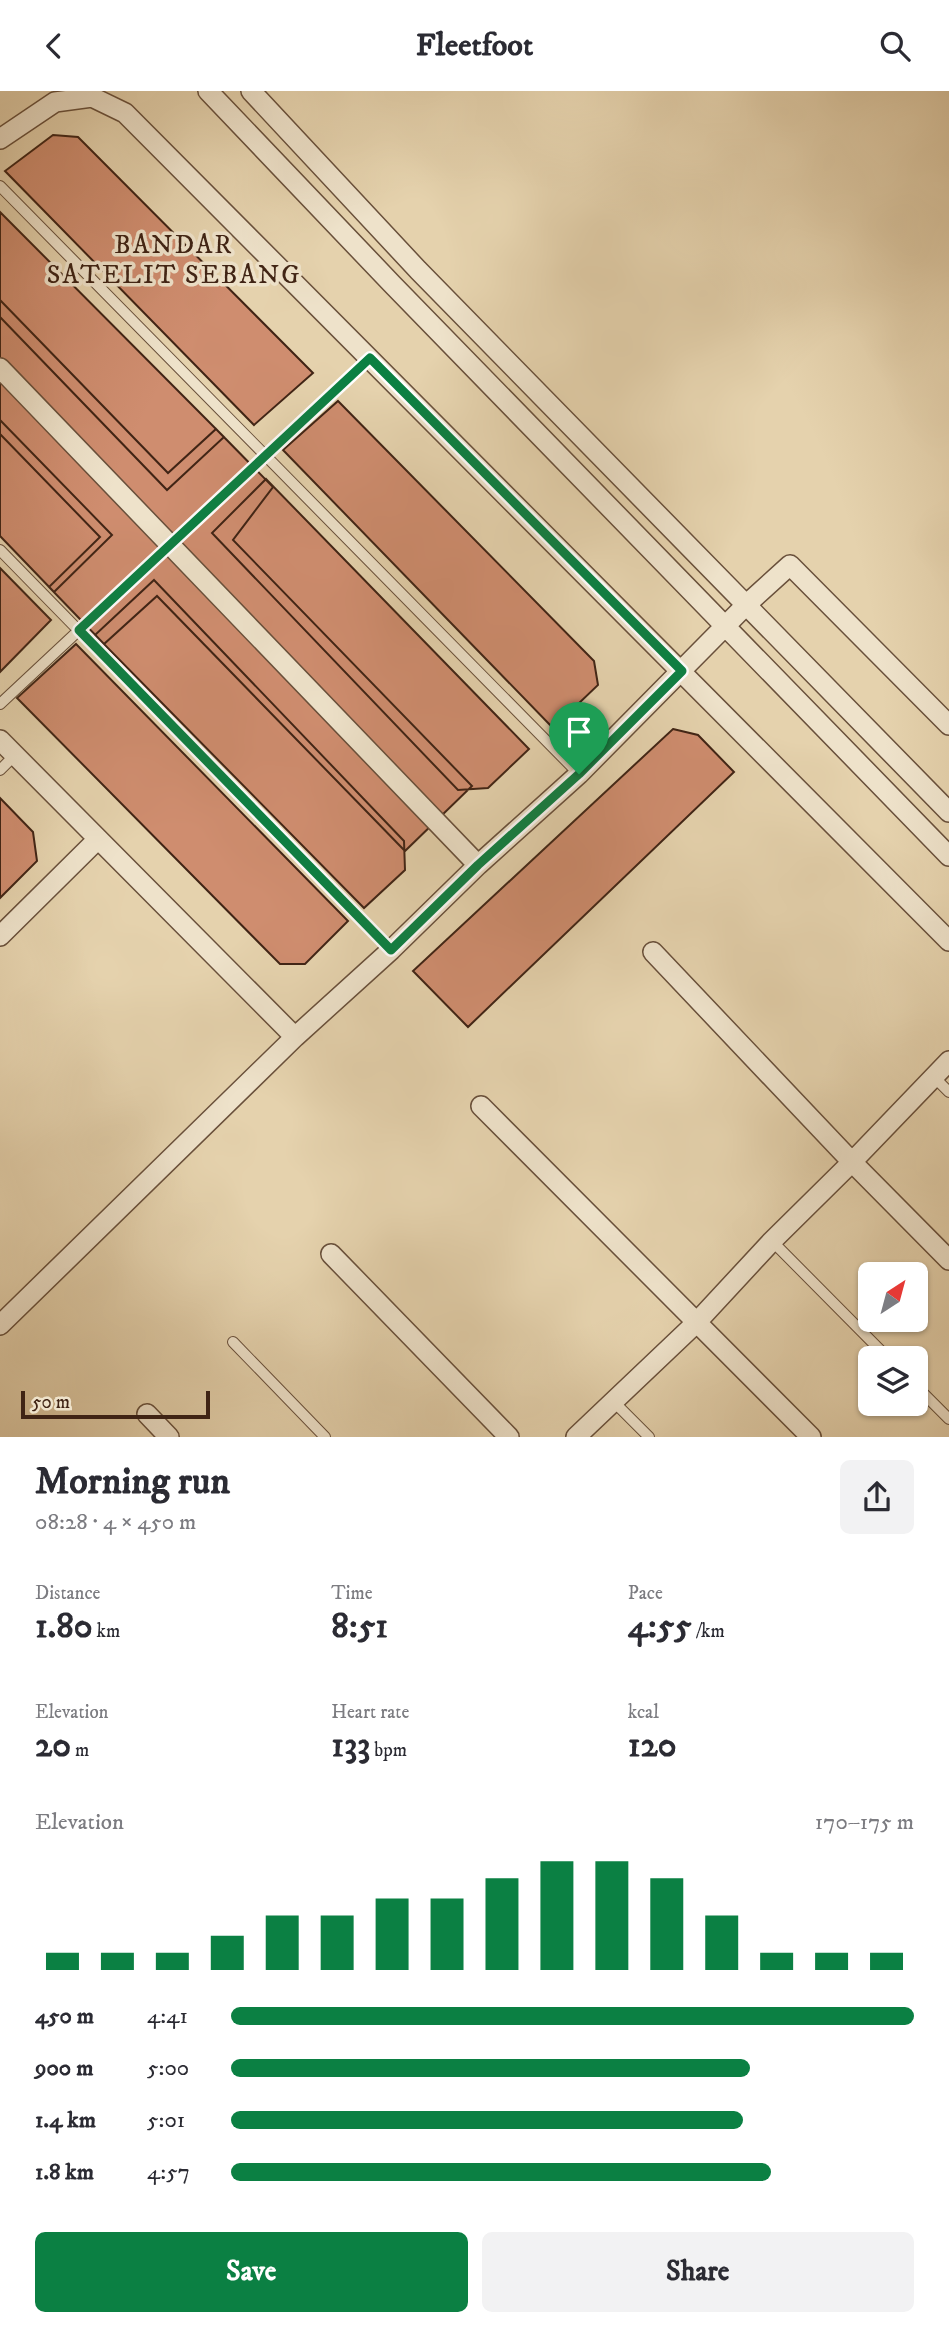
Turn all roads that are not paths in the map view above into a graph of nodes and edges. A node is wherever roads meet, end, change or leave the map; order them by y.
1 (208, 91) edge
2 (251, 91) edge
3 (0, 139) edge
4 (0, 186) edge
5 (370, 358) junction
6 (0, 368) edge
7 (264, 457) junction
8 (170, 545) junction
9 (0, 550) edge
10 (747, 604) junction
11 (726, 627) junction
12 (79, 630) junction
13 (682, 671) junction
14 (0, 704) edge
15 (949, 725) edge
16 (0, 740) edge
17 (15, 755) junction
18 (0, 770) edge
19 (579, 774) junction
20 (949, 812) edge
21 (98, 839) junction
22 (949, 856) edge
23 (478, 865) junction
24 (0, 936) edge
25 (949, 941) edge
26 (391, 950) junction
27 (653, 952) dead end
28 (295, 1037) junction
29 (949, 1061) edge
30 (934, 1077) junction
31 (949, 1092) edge
32 (481, 1106) dead end
33 (852, 1162) junction
34 (772, 1241) junction
35 (331, 1254) dead end
36 (949, 1260) edge
37 (696, 1323) junction
38 (0, 1325) edge
39 (233, 1342) dead end
40 (876, 1346) edge
41 (928, 1398) edge
42 (614, 1402) junction
43 (147, 1415) dead end
44 (949, 1419) edge
45 (169, 1437) edge
46 (325, 1437) edge
47 (509, 1437) edge
48 (576, 1437) edge
49 (649, 1437) edge
50 (811, 1437) edge

1 - 11 street
2 - 10 street
3 - 5 street
4 - 7 lane
5 - 7 lane
5 - 13 street
6 - 8 street
7 - 8 lane
7 - 19 lane
8 - 12 lane
8 - 23 street
9 - 12 lane
10 - 11 street
10 - 15 street
10 - 20 street
11 - 13 street
11 - 22 street
12 - 14 lane
12 - 26 lane
13 - 19 street
13 - 25 street
16 - 17 street
17 - 18 lane
17 - 21 street
19 - 23 street
21 - 24 street
21 - 28 street
23 - 26 street
26 - 28 street
27 - 33 street
28 - 38 street
29 - 30 street
30 - 31 lane
30 - 33 street
32 - 37 street
33 - 34 street
33 - 36 street
34 - 37 street
34 - 40 lane
35 - 47 street
37 - 42 street
37 - 50 street
39 - 46 lane
41 - 44 lane
42 - 48 street
42 - 49 lane
43 - 45 street

